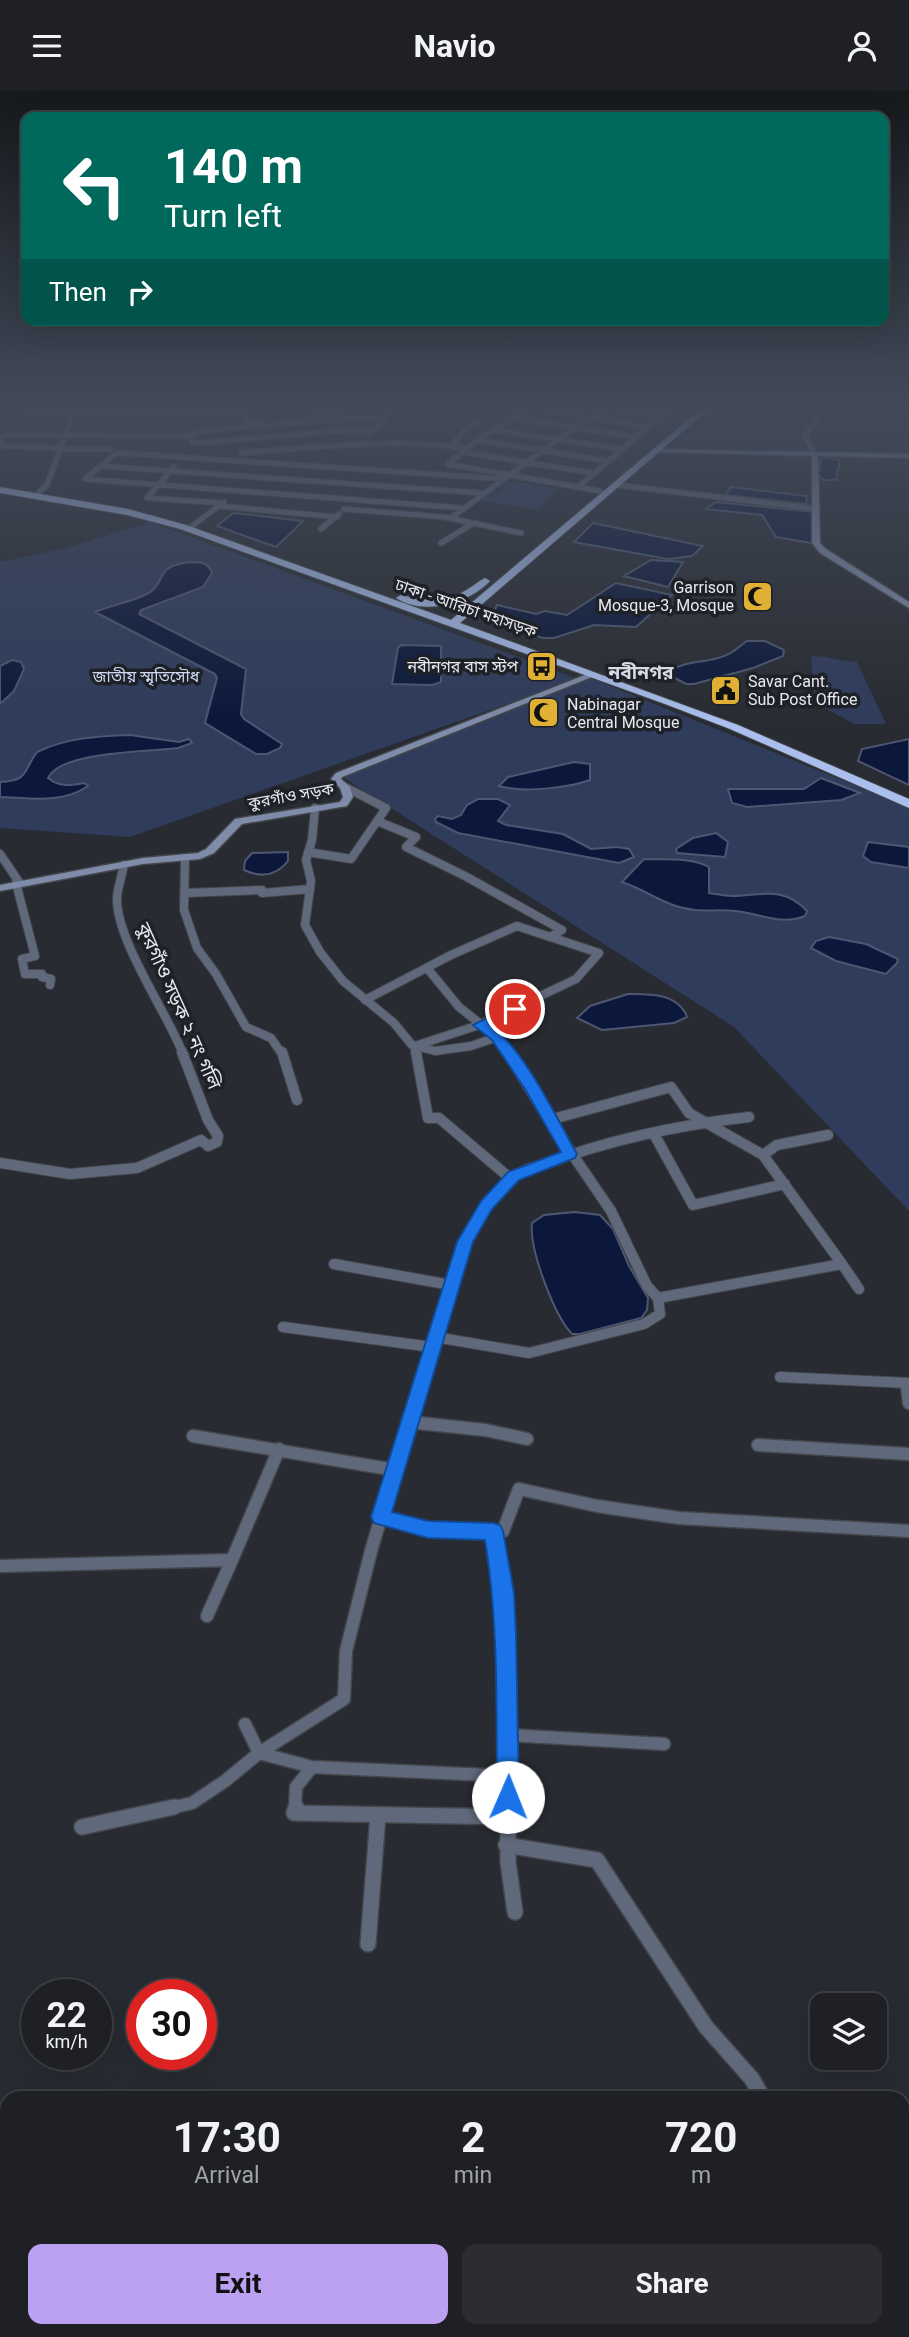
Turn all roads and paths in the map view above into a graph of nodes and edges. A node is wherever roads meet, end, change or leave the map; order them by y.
1 (130, 513) edge
2 (146, 513) edge
3 (210, 513) edge
4 (303, 513) edge
5 (340, 513) edge
6 (389, 513) edge
7 (457, 513) edge
8 (576, 513) edge
9 (582, 513) edge
10 (817, 513) edge
11 (337, 516) junction
12 (451, 518) junction
13 (472, 524) junction
14 (192, 526) junction
15 (321, 529) dead end
16 (521, 533) dead end
17 (441, 543) dead end
18 (237, 547) junction
19 (527, 557) junction
20 (358, 586) junction
21 (909, 606) edge
22 (452, 620) junction
23 (510, 640) junction
24 (588, 677) junction
25 (853, 779) junction
26 (345, 787) junction
27 (909, 801) edge
28 (315, 808) junction
29 (377, 821) junction
30 (308, 852) junction
31 (0, 854) edge
32 (185, 858) junction
33 (124, 865) junction
34 (18, 886) junction
35 (0, 888) edge
36 (310, 889) junction
37 (186, 893) junction
38 (528, 912) junction
39 (527, 929) junction
40 (550, 937) junction
41 (427, 968) junction
42 (50, 985) dead end
43 (365, 1000) junction
44 (480, 1025) junction
45 (497, 1037) junction
46 (415, 1046) junction
47 (297, 1100) dead end
48 (748, 1117) dead end
49 (549, 1121) junction
50 (705, 1122) junction
51 (654, 1134) junction
52 (828, 1135) dead end
53 (570, 1154) junction
54 (763, 1155) junction
55 (0, 1163) edge
56 (511, 1179) junction
57 (785, 1184) junction
58 (334, 1263) dead end
59 (842, 1264) junction
60 (451, 1285) junction
61 (859, 1289) dead end
62 (658, 1298) junction
63 (283, 1327) dead end
64 (433, 1342) junction
65 (780, 1377) dead end
66 (908, 1383) edge
67 (909, 1403) edge
68 (410, 1422) junction
69 (193, 1436) dead end
70 (527, 1439) dead end
71 (758, 1445) dead end
72 (279, 1449) junction
73 (909, 1454) edge
74 (395, 1470) junction
75 (381, 1517) junction
76 (493, 1531) junction
77 (909, 1531) edge
78 (232, 1560) junction
79 (0, 1566) edge
80 (207, 1616) dead end
81 (245, 1724) dead end
82 (508, 1735) junction
83 (664, 1744) dead end
84 (259, 1753) junction
85 (312, 1767) junction
86 (509, 1776) junction
87 (378, 1815) junction
88 (507, 1817) junction
89 (82, 1827) dead end
90 (506, 1845) junction
91 (515, 1912) dead end
92 (368, 1944) dead end
93 (760, 2091) edge

1 - 18 highway
2 - 14 highway, ঢাকা - আরিচা মহাসড়ক
3 - 14 street
4 - 11 street
5 - 11 street
6 - 12 street
7 - 12 street
8 - 19 highway
9 - 19 highway
10 - 21 street
11 - 15 street
12 - 13 street
13 - 16 street
13 - 17 street
14 - 20 highway, ঢাকা - আরিচা মহাসড়ক
18 - 22 highway
18 - 24 highway
19 - 20 highway
19 - 22 highway
19 - 23 highway
20 - 22 highway, ঢাকা - আরিচা মহাসড়ক
22 - 23 highway, ঢাকা - আরিচা মহাসড়ক
22 - 25 highway
23 - 27 highway, ঢাকা - আরিচা মহাসড়ক
24 - 25 highway
24 - 26 street, কুরগাঁও সড়ক
25 - 27 highway
26 - 28 street, কুরগাঁও সড়ক
26 - 29 street
28 - 30 street
28 - 32 street, কুরগাঁও সড়ক
29 - 30 street
29 - 38 street
30 - 36 street
31 - 34 street
32 - 33 street, কুরগাঁও সড়ক
32 - 37 street
33 - 34 street, কুরগাঁও সড়ক
33 - 55 street, কুরগাঁও সড়ক ২ নং গলি
34 - 35 street, কুরগাঁও সড়ক
34 - 42 street
36 - 37 street
36 - 43 street
37 - 47 street
38 - 39 street
38 - 40 street
39 - 40 street
39 - 41 street
40 - 44 street
41 - 43 street
41 - 44 street
43 - 46 street
44 - 45 street
44 - 46 street
45 - 46 street
45 - 49 street
46 - 56 street
48 - 50 street
49 - 50 street
49 - 53 street
50 - 51 street
50 - 54 street
51 - 53 street
51 - 57 street
52 - 54 street
53 - 56 street
53 - 62 street
54 - 57 street
56 - 60 street
57 - 59 street
58 - 60 street
59 - 61 street
59 - 62 street
60 - 64 street
62 - 64 street
63 - 64 street
64 - 68 street
65 - 66 street
66 - 67 street
68 - 70 street
68 - 74 street
69 - 72 street
71 - 73 street
72 - 74 street
72 - 78 street
74 - 75 street
75 - 76 street
75 - 84 street
76 - 77 street
76 - 82 street
78 - 79 street
78 - 80 street
81 - 84 street
82 - 83 street
82 - 86 street
84 - 85 street
84 - 89 street
85 - 86 street
85 - 87 street
86 - 88 street
87 - 88 street
87 - 92 street
88 - 90 street
90 - 91 street
90 - 93 street

